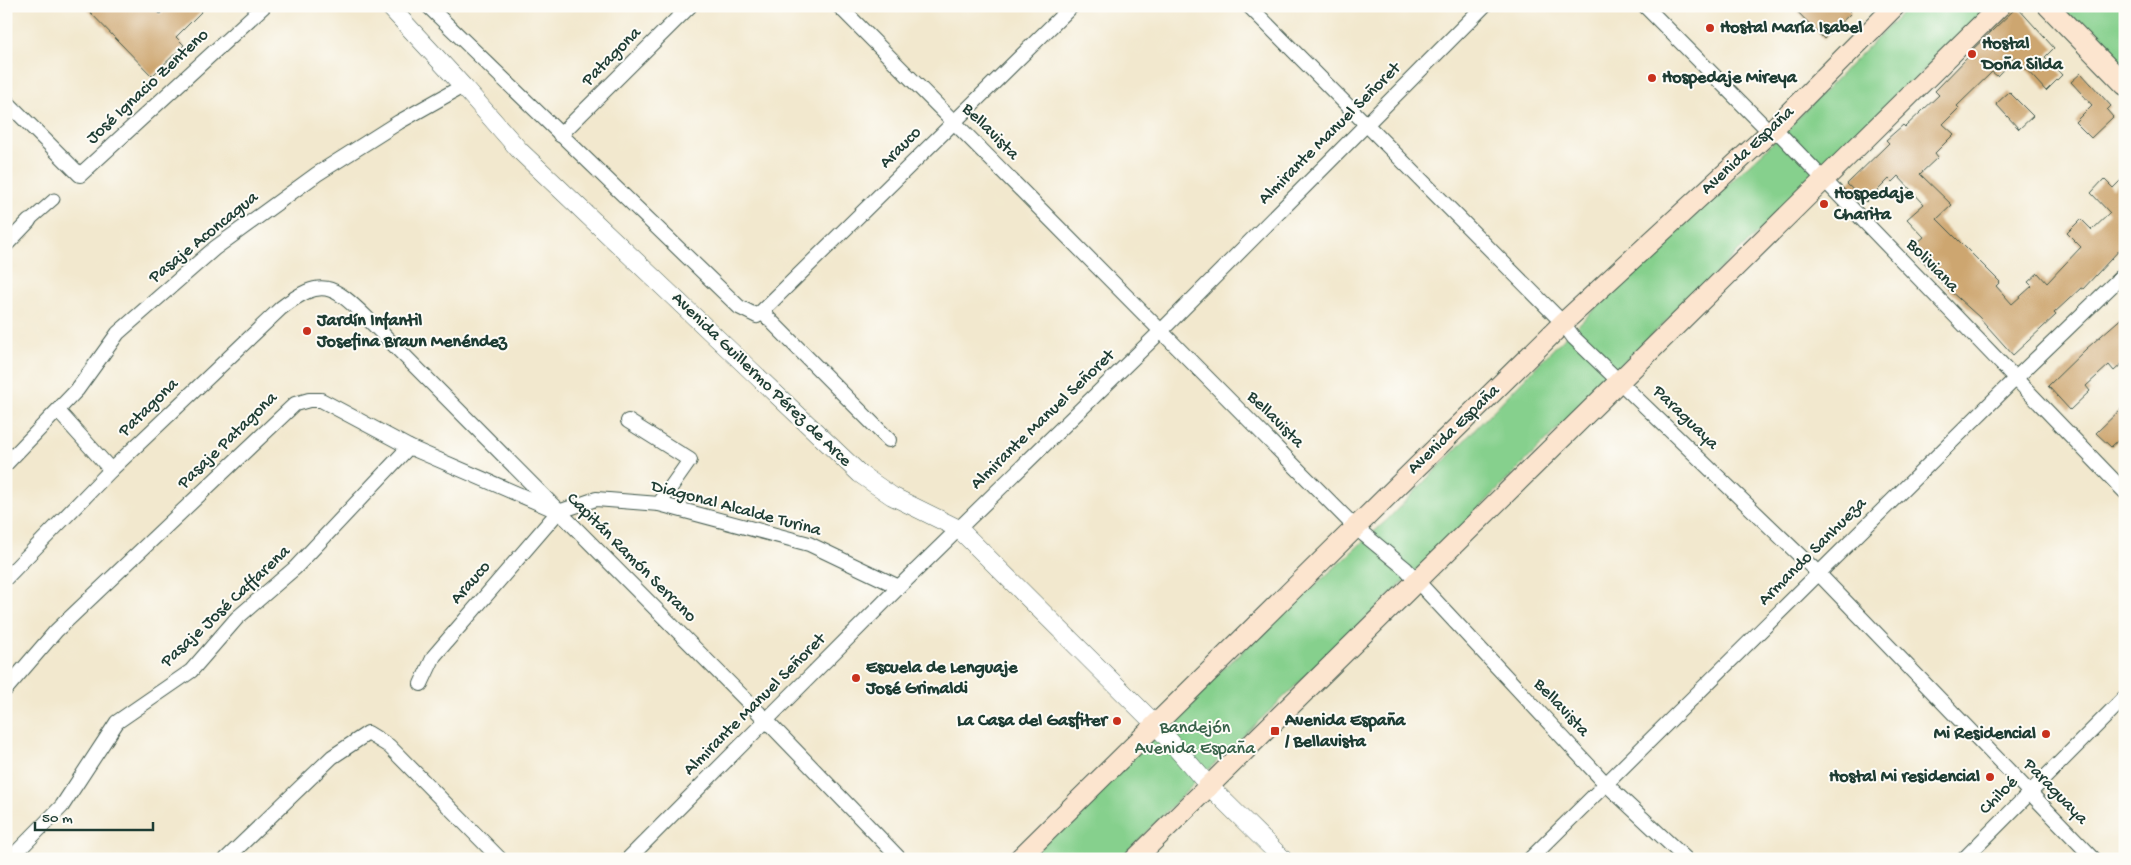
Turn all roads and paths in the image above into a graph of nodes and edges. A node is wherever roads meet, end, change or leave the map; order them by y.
1 (264, 6) edge
2 (389, 6) edge
3 (428, 6) edge
4 (690, 6) edge
5 (839, 6) edge
6 (1072, 6) edge
7 (1249, 6) edge
8 (1484, 6) edge
9 (1645, 6) edge
10 (1895, 6) edge
11 (2000, 6) edge
12 (2048, 6) edge
13 (2125, 85) edge
14 (464, 86) junction
15 (6, 102) edge
16 (954, 122) junction
17 (1366, 124) junction
18 (1770, 132) junction
19 (560, 135) junction
20 (1823, 180) junction
21 (54, 199) dead end
22 (29, 222) joint
23 (6, 245) edge
24 (2125, 273) edge
25 (331, 289) joint
26 (759, 314) junction
27 (1563, 323) junction
28 (1160, 331) junction
29 (2015, 379) junction
30 (1620, 381) junction
31 (58, 411) junction
32 (628, 421) dead end
33 (889, 440) dead end
34 (409, 447) junction
35 (6, 464) edge
36 (111, 470) junction
37 (2125, 492) edge
38 (659, 504) junction
39 (558, 512) junction
40 (1355, 527) junction
41 (959, 529) junction
42 (1818, 573) junction
43 (6, 578) edge
44 (1418, 581) junction
45 (899, 587) junction
46 (421, 684) dead end
47 (6, 689) edge
48 (2125, 696) edge
49 (766, 720) junction
50 (1156, 725) junction
51 (1606, 784) junction
52 (1210, 786) junction
53 (2030, 792) junction
54 (10, 859) edge
55 (226, 859) edge
56 (500, 859) edge
57 (628, 859) edge
58 (900, 859) edge
59 (1019, 859) edge
60 (1135, 859) edge
61 (1283, 859) edge
62 (1530, 859) edge
63 (1686, 859) edge
64 (1964, 859) edge
65 (2094, 859) edge

1 - 15 street, José Ignacio Zenteno
2 - 14 street, Avenida Guillermo Pérez de Arce
3 - 19 street
4 - 19 street, Patagona
5 - 16 street, Bellavista
6 - 16 street, Arauco
7 - 17 street, Paraguaya
8 - 17 street, Almirante Manuel Señoret
9 - 18 street, Boliviana
10 - 18 main road, Avenida España
11 - 20 main road
12 - 13 main road
14 - 31 street, Pasaje Aconcagua
14 - 41 street, Avenida Guillermo Pérez de Arce
16 - 26 street, Arauco
16 - 28 street, Bellavista
17 - 27 street, Paraguaya
17 - 28 street, Almirante Manuel Señoret
18 - 20 street, Boliviana
18 - 27 main road, Avenida España
19 - 26 street
20 - 29 street, Boliviana
20 - 30 main road
21 - 22 street
22 - 23 street
24 - 29 street, Armando Sanhueza
25 - 36 street, Patagona
25 - 39 street, Capitán Ramón Serrano
26 - 33 street
27 - 30 street, Paraguaya
27 - 40 main road, Avenida España
28 - 40 street, Bellavista
28 - 41 street, Almirante Manuel Señoret
29 - 37 street, Boliviana
29 - 42 street, Armando Sanhueza
30 - 42 street, Paraguaya
30 - 44 main road
31 - 35 street, Pasaje Aconcagua
31 - 36 street
32 - 38 street
34 - 39 street, Pasaje Patagona
34 - 47 street, Pasaje Patagona
34 - 54 street, Pasaje José Caffarena
36 - 43 street, Patagona
38 - 39 street, Diagonal Alcalde Turina
38 - 45 street, Diagonal Alcalde Turina
39 - 46 street, Arauco
39 - 49 street, Capitán Ramón Serrano
40 - 44 street, Bellavista
40 - 50 main road, Avenida España
41 - 45 street, Almirante Manuel Señoret
41 - 50 street, Avenida Guillermo Pérez de Arce
42 - 51 street, Armando Sanhueza
42 - 53 street, Paraguaya
44 - 51 street, Bellavista
44 - 52 main road
45 - 49 street, Almirante Manuel Señoret
48 - 53 street, Chiloé
49 - 57 street, Almirante Manuel Señoret
49 - 58 street, Capitán Ramón Serrano
50 - 52 street, Avenida Guillermo Pérez de Arce
50 - 59 main road, Avenida España
51 - 62 street, Armando Sanhueza
51 - 63 street, Bellavista
52 - 60 main road
52 - 61 street, Avenida Guillermo Pérez de Arce
53 - 64 street, Chiloé
53 - 65 street, Paraguaya
55 - 56 street

